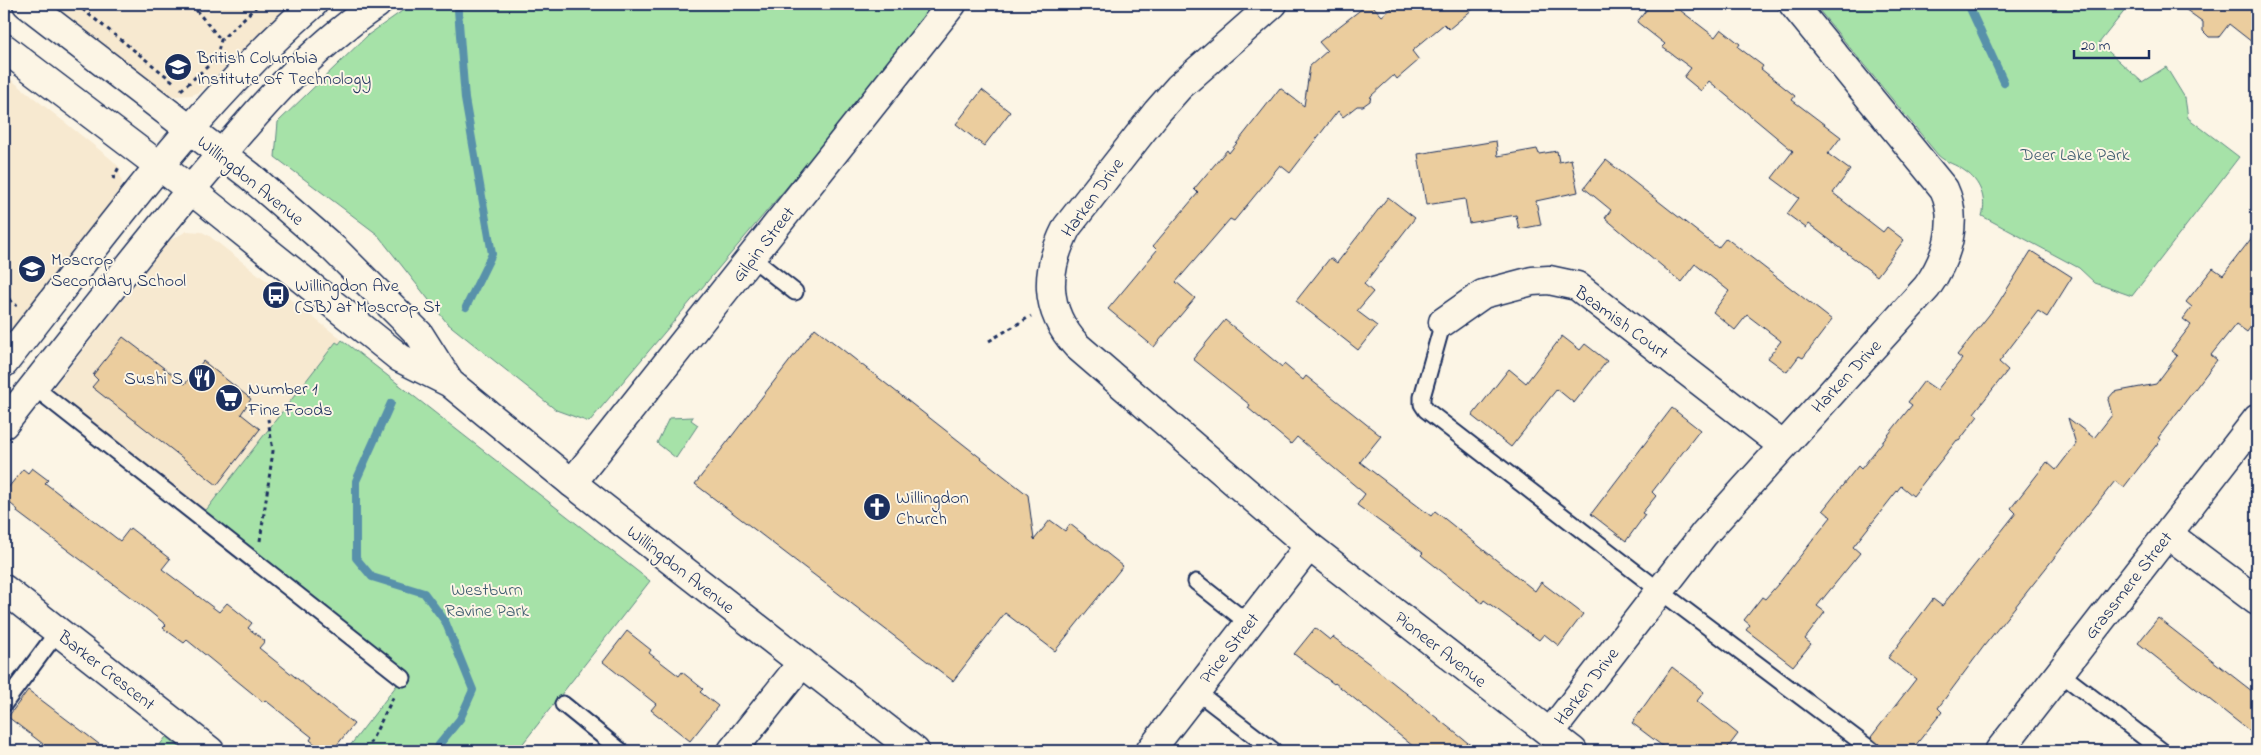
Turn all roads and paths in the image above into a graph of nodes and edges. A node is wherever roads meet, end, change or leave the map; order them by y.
1 (27, 4) edge
2 (76, 4) edge
3 (190, 4) edge
4 (259, 4) edge
5 (313, 4) edge
6 (377, 4) edge
7 (952, 4) edge
8 (1273, 4) edge
9 (1793, 4) edge
10 (221, 40) junction
11 (4, 48) edge
12 (190, 130) junction
13 (221, 154) junction
14 (159, 166) junction
15 (191, 190) junction
16 (752, 258) junction
17 (795, 292) dead end
18 (4, 301) edge
19 (17, 306) dead end
20 (1053, 307) junction
21 (1443, 322) joint
22 (989, 341) dead end
23 (4, 363) edge
24 (450, 383) junction
25 (34, 387) junction
26 (2257, 419) edge
27 (268, 420) dead end
28 (4, 424) edge
29 (1782, 445) junction
30 (572, 484) junction
31 (2168, 534) junction
32 (1309, 546) junction
33 (257, 564) junction
34 (1196, 582) dead end
35 (4, 589) edge
36 (1660, 591) junction
37 (2257, 601) edge
38 (1248, 623) junction
39 (58, 631) junction
40 (802, 663) junction
41 (2060, 673) junction
42 (403, 678) joint
43 (1196, 691) junction
44 (4, 704) edge
45 (563, 704) dead end
46 (1550, 733) junction
47 (210, 751) edge
48 (366, 751) edge
49 (621, 751) edge
50 (732, 751) edge
51 (915, 751) edge
52 (1150, 751) edge
53 (1274, 751) edge
54 (1573, 751) edge
55 (1873, 751) edge
56 (1999, 751) edge
57 (2162, 751) edge

1 - 12 street, Willingdon Avenue
2 - 10 path
3 - 10 path
4 - 10 path
5 - 12 street
6 - 13 street
7 - 16 street, Gilpin Street
8 - 20 street, Harken Drive
9 - 29 street, Harken Drive
11 - 14 street, Willingdon Avenue
12 - 13 street, Willingdon Avenue
12 - 14 street
13 - 15 street
13 - 24 street, Willingdon Avenue
14 - 15 street, Willingdon Avenue
14 - 23 street
15 - 24 street, Willingdon Avenue
15 - 25 street
16 - 17 lane
16 - 30 street, Gilpin Street
18 - 19 path
20 - 22 path
20 - 32 street, Harken Drive
21 - 29 street, Beamish Court
21 - 36 lane
24 - 30 street, Willingdon Avenue
25 - 28 street
25 - 33 lane
26 - 31 street, Grassmere Street
27 - 33 path
29 - 36 street, Harken Drive
30 - 40 street, Willingdon Avenue
31 - 37 street
31 - 41 street, Grassmere Street
32 - 38 street, Price Street
32 - 46 street, Pioneer Avenue
33 - 42 lane
34 - 38 lane
35 - 39 street, Barker Crescent
36 - 46 street, Harken Drive
36 - 55 lane
38 - 43 street, Price Street
39 - 44 lane
39 - 47 street, Barker Crescent
40 - 50 street
40 - 51 street, Willingdon Avenue
41 - 56 street, Grassmere Street
41 - 57 lane
42 - 48 path
43 - 52 street, Price Street
43 - 53 lane
45 - 49 lane
46 - 54 street, Pioneer Avenue

